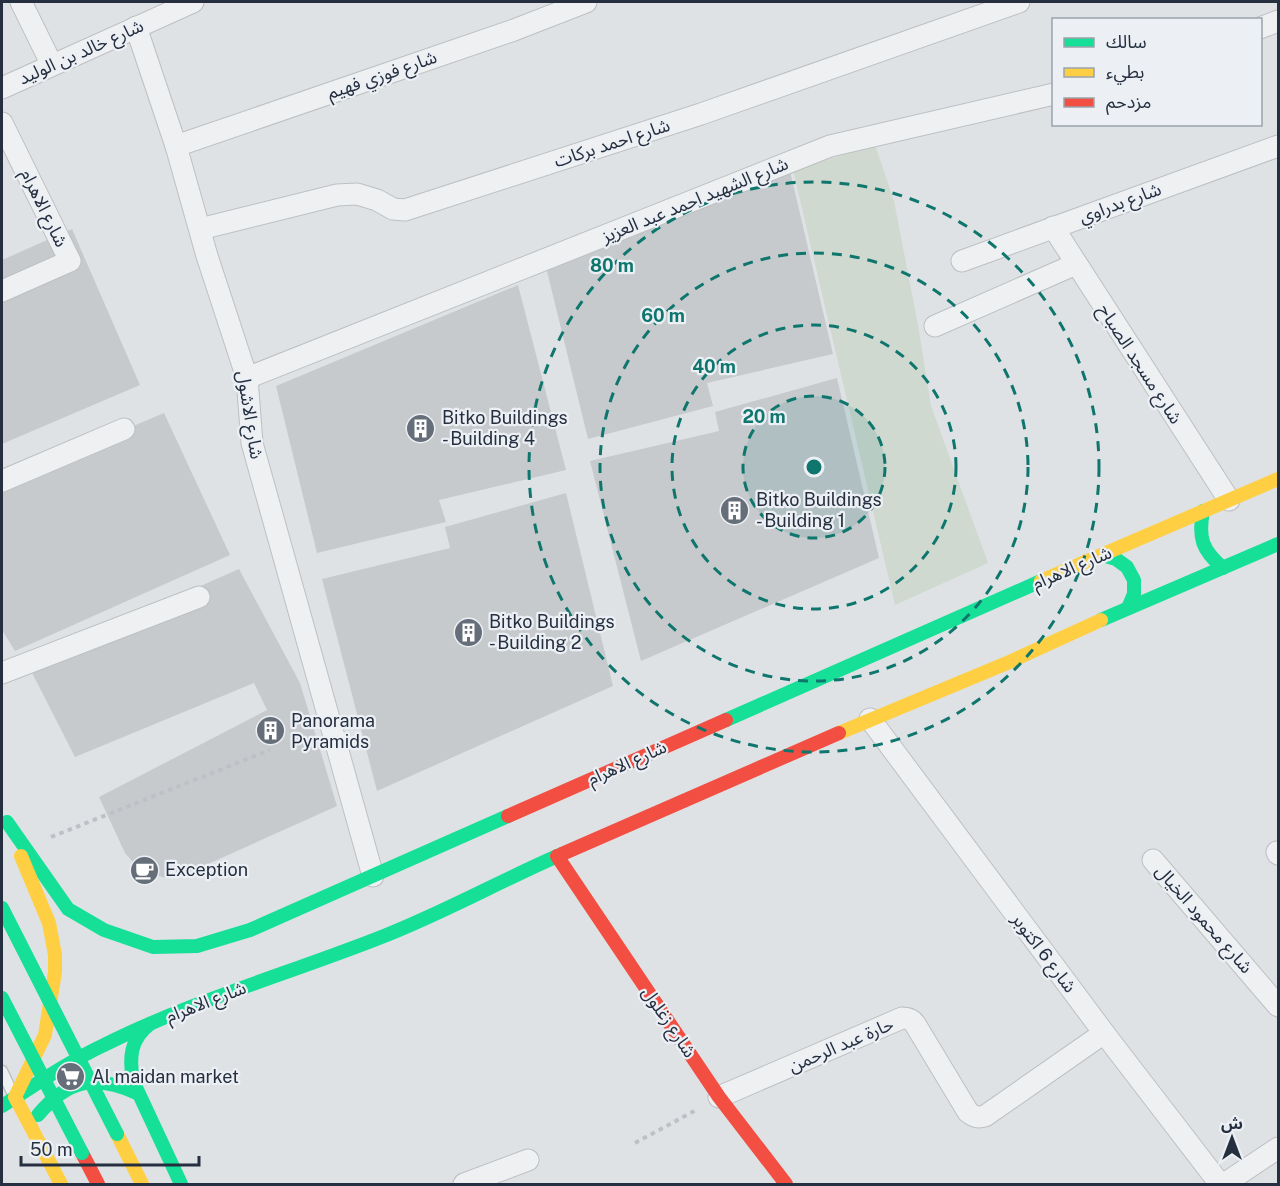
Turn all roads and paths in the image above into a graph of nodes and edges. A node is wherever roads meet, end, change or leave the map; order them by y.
1 (21, 2) edge
2 (193, 2) edge
3 (586, 2) edge
4 (1019, 2) edge
5 (144, 16) edge
6 (1278, 21) edge
7 (1262, 27) edge
8 (52, 65) junction
9 (2, 88) edge
10 (1052, 93) edge
11 (2, 123) edge
12 (176, 146) junction
13 (1278, 146) edge
14 (1053, 227) junction
15 (200, 229) junction
16 (962, 261) dead end
17 (1076, 264) junction
18 (2, 291) edge
19 (935, 326) dead end
20 (247, 378) junction
21 (124, 429) dead end
22 (1278, 479) edge
23 (2, 482) edge
24 (1228, 500) junction
25 (1203, 511) junction
26 (1278, 544) edge
27 (1102, 555) junction
28 (1223, 568) junction
29 (199, 597) dead end
30 (1128, 608) junction
31 (2, 673) edge
32 (870, 719) junction
33 (270, 750) dead end
34 (4, 817) edge
35 (25, 848) junction
36 (557, 856) junction
37 (1153, 860) dead end
38 (373, 876) junction
39 (2, 908) edge
40 (2, 998) edge
41 (1278, 1006) edge
42 (150, 1024) junction
43 (1104, 1033) junction
44 (2, 1071) edge
45 (137, 1093) junction
46 (15, 1097) junction
47 (719, 1097) junction
48 (2, 1106) edge
49 (32, 1128) junction
50 (635, 1143) dead end
51 (1278, 1148) edge
52 (528, 1160) dead end
53 (61, 1185) edge
54 (98, 1185) edge
55 (142, 1185) edge
56 (181, 1185) edge
57 (464, 1185) edge
58 (786, 1185) edge
59 (1222, 1185) edge

1 - 8 street
2 - 5 street, شارع خالد بن الوليد
3 - 12 street, شارع فوزي فهيم
4 - 15 street, شارع احمد بركات
5 - 8 street, شارع خالد بن الوليد
5 - 12 street, شارع الاشول
6 - 7 street
8 - 9 street, شارع خالد بن الوليد
10 - 20 street, شارع الشهيد احمد عبد العزيز
11 - 18 street, شارع الاهرام
12 - 15 street, شارع الاشول
13 - 14 street, شارع بدراوي
14 - 16 street, شارع بدراوي
14 - 17 street, شارع مسجد الصباح
15 - 20 street, شارع الاشول
17 - 19 street
17 - 24 street, شارع مسجد الصباح
20 - 38 street, شارع الاشول
21 - 23 street
22 - 24 main road, شارع الاهرام
24 - 25 main road, شارع الاهرام
25 - 27 main road, شارع الاهرام
25 - 28 main road
26 - 28 main road, شارع الاهرام
27 - 30 main road
27 - 38 main road, شارع الاهرام
28 - 30 main road, شارع الاهرام
29 - 31 street
30 - 32 main road, شارع الاهرام
32 - 36 main road, شارع الاهرام
32 - 43 street, شارع 6 اكتوبر
33 - 35 path
34 - 35 main road, شارع الاهرام
34 - 46 main road
35 - 38 main road, شارع الاهرام
36 - 42 main road, شارع الاهرام
36 - 47 main road, شارع زغلول
37 - 41 street, شارع محمود الخيال
39 - 55 main road, bridge
40 - 54 main road, bridge
42 - 45 main road
42 - 46 main road, شارع الاهرام
43 - 47 street, حارة عبد الرحمن
43 - 59 street, شارع 6 اكتوبر
44 - 46 lane
45 - 49 main road
45 - 56 main road
46 - 48 main road, شارع الاهرام
46 - 49 main road
47 - 50 path
47 - 58 main road, شارع زغلول
49 - 53 main road
51 - 59 street
52 - 57 street

